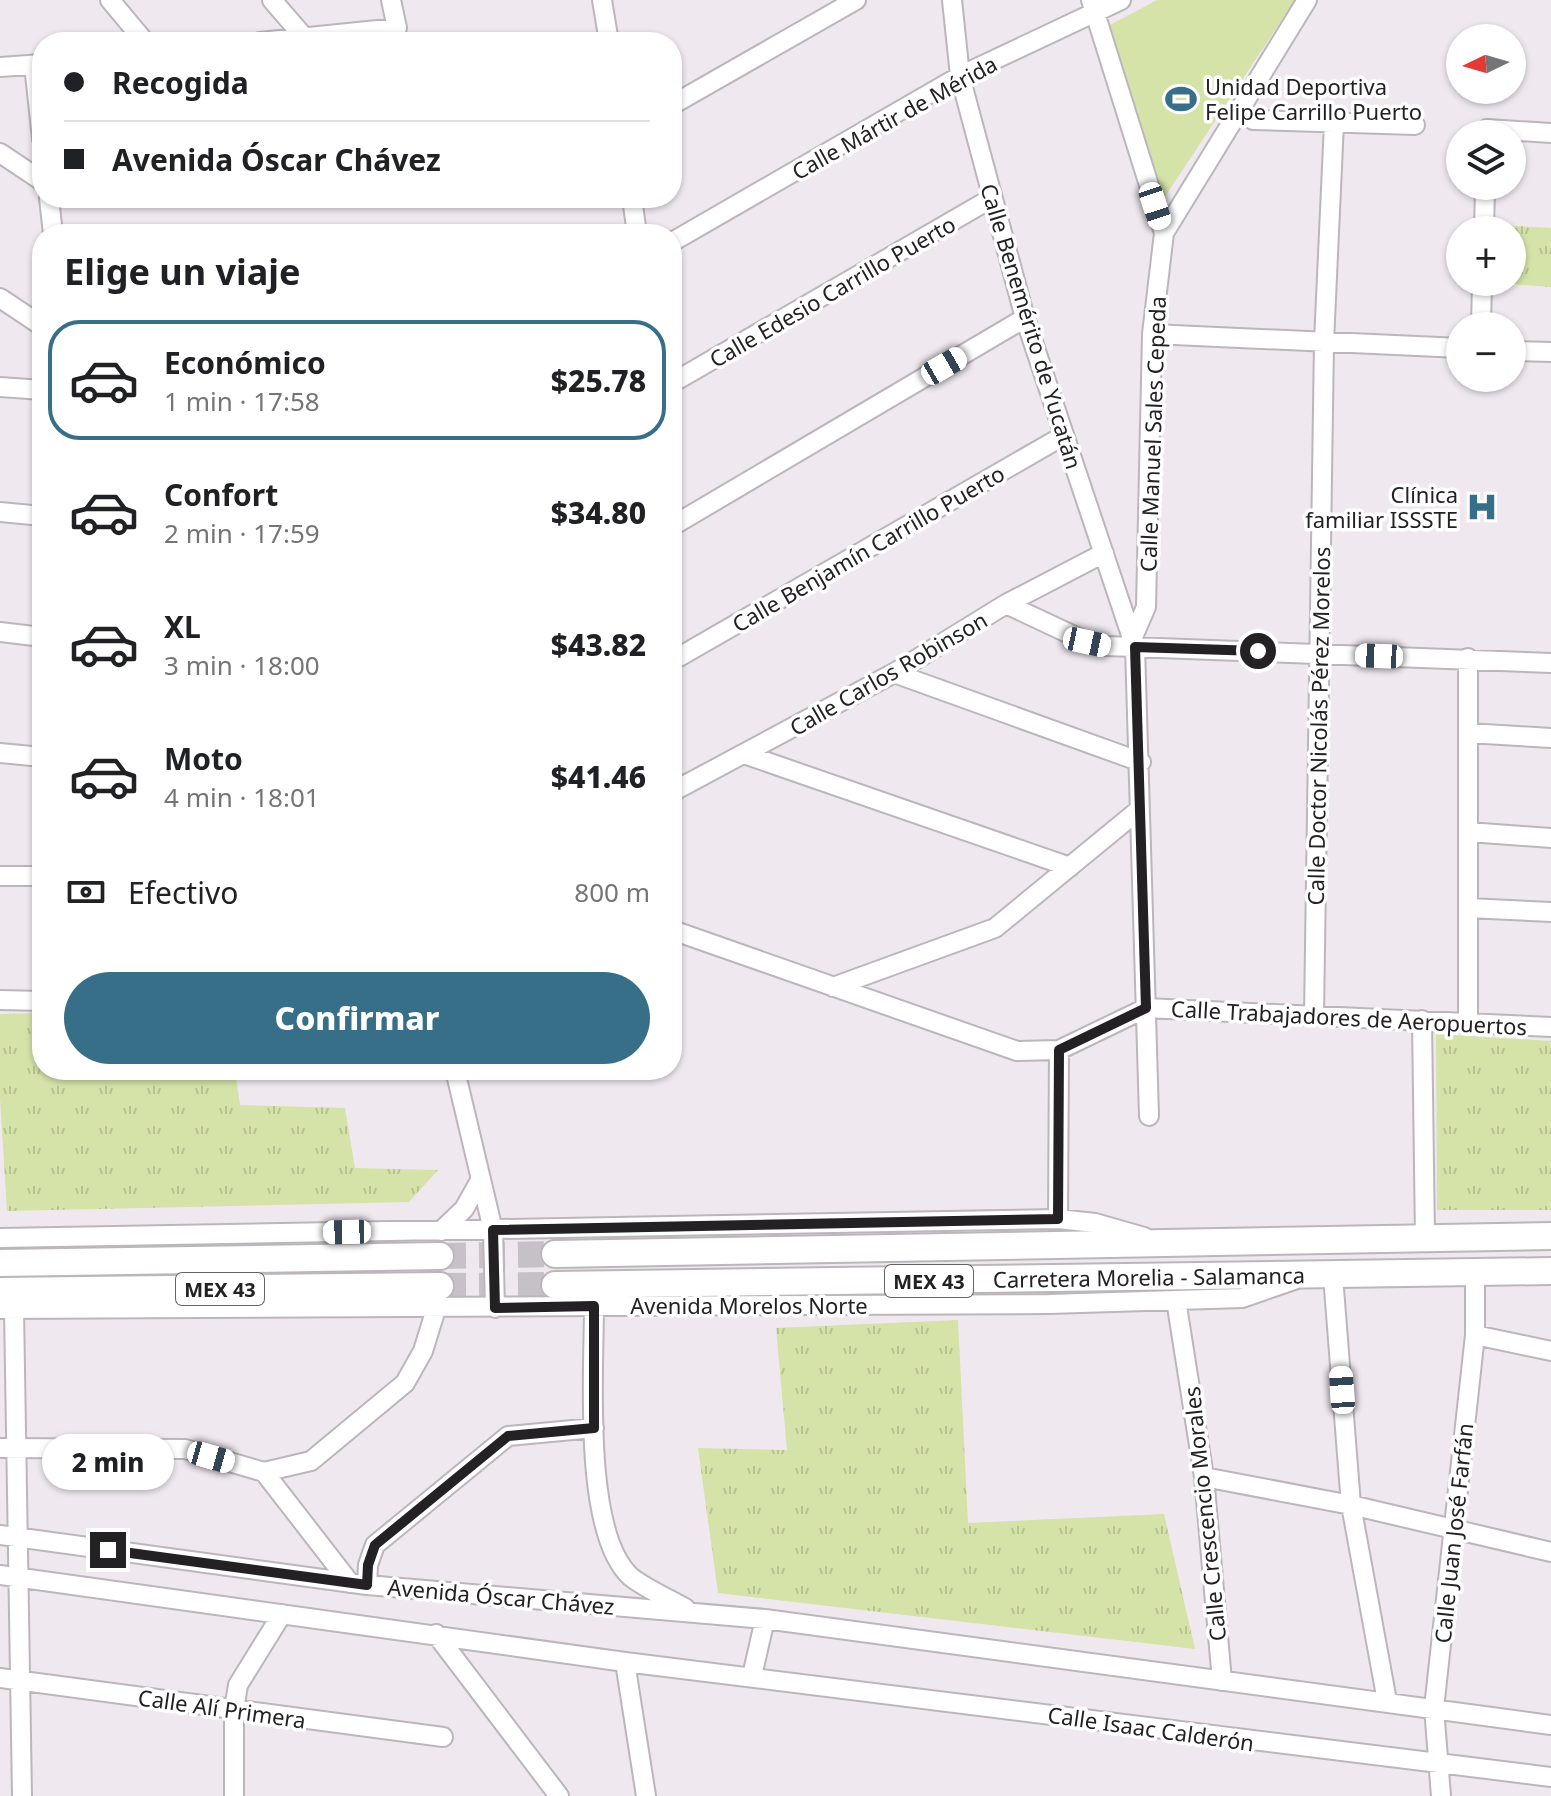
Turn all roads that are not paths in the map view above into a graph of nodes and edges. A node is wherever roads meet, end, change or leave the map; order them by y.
1 (110, 0) edge
2 (272, 0) edge
3 (391, 0) edge
4 (856, 0) edge
5 (952, 0) edge
6 (1121, 0) edge
7 (1307, 0) edge
8 (604, 1) edge
9 (1092, 8) edge
10 (137, 32) edge
11 (300, 32) edge
12 (356, 32) edge
13 (608, 32) edge
14 (3, 63) edge
15 (32, 64) edge
16 (960, 76) junction
17 (682, 99) edge
18 (1253, 120) dead end
19 (1334, 123) junction
20 (1415, 125) dead end
21 (1526, 133) edge
22 (1551, 133) edge
23 (0, 153) edge
24 (32, 174) edge
25 (992, 198) junction
26 (1164, 233) junction
27 (682, 236) edge
28 (0, 298) edge
29 (1025, 318) junction
30 (32, 319) edge
31 (1152, 334) junction
32 (1324, 342) junction
33 (1446, 347) edge
34 (1526, 351) edge
35 (1551, 352) edge
36 (682, 377) edge
37 (0, 387) edge
38 (32, 389) edge
39 (1063, 436) junction
40 (0, 512) edge
41 (32, 515) edge
42 (682, 517) edge
43 (1104, 553) junction
44 (1006, 604) junction
45 (0, 632) edge
46 (32, 636) edge
47 (1134, 642) junction
48 (1319, 654) junction
49 (682, 655) edge
50 (1468, 658) junction
51 (1551, 663) edge
52 (894, 673) junction
53 (1468, 733) junction
54 (1551, 738) edge
55 (0, 753) edge
56 (744, 754) junction
57 (32, 756) edge
58 (1141, 762) junction
59 (682, 787) edge
60 (1140, 809) junction
61 (1468, 832) junction
62 (1551, 838) edge
63 (1070, 867) junction
64 (0, 876) edge
65 (32, 876) edge
66 (1468, 908) junction
67 (1551, 912) edge
68 (682, 934) edge
69 (833, 987) junction
70 (0, 1000) edge
71 (32, 1001) edge
72 (1146, 1008) junction
73 (1314, 1015) junction
74 (1422, 1020) junction
75 (1468, 1022) junction
76 (1551, 1027) edge
77 (1059, 1050) junction
78 (457, 1080) edge
79 (1149, 1116) dead end
80 (481, 1179) junction
81 (1058, 1219) junction
82 (493, 1230) junction
83 (1551, 1236) edge
84 (0, 1238) edge
85 (1425, 1239) junction
86 (440, 1244) junction
87 (1170, 1244) junction
88 (555, 1254) tunnel mouth
89 (0, 1263) edge
90 (1475, 1270) junction
91 (1551, 1271) edge
92 (1333, 1276) junction
93 (1303, 1277) junction
94 (555, 1285) tunnel mouth
95 (438, 1298) junction
96 (1176, 1300) junction
97 (5, 1303) edge
98 (594, 1306) junction
99 (495, 1308) junction
100 (1475, 1335) junction
101 (1551, 1351) edge
102 (594, 1428) junction
103 (8, 1448) edge
104 (264, 1472) junction
105 (1204, 1477) junction
106 (1351, 1505) junction
107 (1452, 1529) junction
108 (9, 1536) edge
109 (1551, 1552) edge
110 (9, 1577) edge
111 (359, 1584) junction
112 (690, 1612) junction
113 (282, 1614) junction
114 (765, 1619) junction
115 (436, 1634) junction
116 (625, 1662) junction
117 (752, 1676) junction
118 (0, 1678) edge
119 (20, 1680) junction
120 (1222, 1681) junction
121 (1387, 1701) junction
122 (1434, 1708) junction
123 (234, 1710) junction
124 (1551, 1725) edge
125 (443, 1737) dead end
126 (1439, 1766) junction
127 (1551, 1777) edge
128 (22, 1796) edge
129 (234, 1796) edge
130 (559, 1796) edge
131 (646, 1796) edge
132 (1441, 1796) edge

1 - 10 street
2 - 11 street
3 - 12 street
4 - 17 street
5 - 16 street, Calle Benemérito de Yucatán
6 - 9 street, Calle Mártir de Mérida
7 - 26 street
8 - 13 street
9 - 16 street, Calle Mártir de Mérida
9 - 26 street, Calle Manuel Sales Cepeda
14 - 15 street
16 - 25 street, Calle Benemérito de Yucatán
16 - 27 street, Calle Mártir de Mérida
18 - 19 street
19 - 20 street
19 - 32 street, Calle Doctor Nicolás Pérez Morelos
21 - 22 street
23 - 24 street
25 - 29 street, Calle Benemérito de Yucatán
25 - 36 street, Calle Edesio Carrillo Puerto
26 - 31 street, Calle Manuel Sales Cepeda
28 - 30 street
29 - 39 street, Calle Benemérito de Yucatán
29 - 42 street
31 - 32 street
31 - 47 street, Calle Manuel Sales Cepeda
32 - 33 street
32 - 48 street, Calle Doctor Nicolás Pérez Morelos
34 - 35 street
37 - 38 street
39 - 43 street, Calle Benemérito de Yucatán
39 - 49 street, Calle Benjamín Carrillo Puerto
40 - 41 street
43 - 44 street, Calle Carlos Robinson
43 - 47 street, Calle Benemérito de Yucatán
44 - 47 street
44 - 52 street, Calle Carlos Robinson
45 - 46 street
47 - 48 street
47 - 58 street
48 - 50 street
48 - 73 street, Calle Doctor Nicolás Pérez Morelos
50 - 51 street
50 - 53 street
52 - 56 street, Calle Carlos Robinson
52 - 58 street
53 - 54 street
53 - 61 street
55 - 57 street
56 - 59 street, Calle Carlos Robinson
56 - 63 street
58 - 60 street
60 - 63 street
60 - 72 street
61 - 62 street
61 - 66 street
63 - 69 street
64 - 65 street
66 - 67 street
66 - 75 street
68 - 69 street
69 - 77 street
70 - 71 street
72 - 73 street, Calle Trabajadores de Aeropuertos
72 - 77 street
72 - 79 street
73 - 74 street, Calle Trabajadores de Aeropuertos
74 - 75 street, Calle Trabajadores de Aeropuertos
74 - 85 street
75 - 76 street, Calle Trabajadores de Aeropuertos
77 - 81 street
78 - 80 street
80 - 82 street
80 - 86 street
81 - 82 street
81 - 87 street
82 - 86 street
82 - 99 street
83 - 85 highway, Carretera Morelia - Salamanca / MEX 43
84 - 86 street
85 - 87 highway, Carretera Morelia - Salamanca / MEX 43
86 - 89 highway, MEX 43
87 - 88 highway, Carretera Morelia - Salamanca / MEX 43
90 - 91 highway, Carretera Morelia - Salamanca / MEX 43
90 - 92 highway, Carretera Morelia - Salamanca / MEX 43
90 - 100 street, Calle Juan José Farfán
92 - 93 highway, Carretera Morelia - Salamanca / MEX 43
92 - 106 street
93 - 94 highway, Carretera Morelia - Salamanca / MEX 43
93 - 96 street, Avenida Morelos Norte
95 - 97 highway, MEX 43
95 - 99 street, Avenida Morelos Norte
95 - 104 street
96 - 98 street, Avenida Morelos Norte
96 - 105 street, Calle Crescencio Morales
97 - 103 street
98 - 99 street, Avenida Morelos Norte
98 - 102 street
100 - 101 street
100 - 107 street, Calle Juan José Farfán
102 - 111 street
102 - 112 street
103 - 104 street
103 - 108 street
104 - 111 street
105 - 106 street
105 - 120 street, Calle Crescencio Morales
106 - 107 street
106 - 121 street
107 - 109 street
107 - 122 street, Calle Juan José Farfán
108 - 110 street
108 - 111 street, Avenida Óscar Chávez
110 - 113 street, Avenida Óscar Chávez
110 - 119 street
111 - 112 street, Avenida Óscar Chávez
112 - 114 street, Avenida Óscar Chávez
113 - 115 street, Avenida Óscar Chávez
113 - 123 street
114 - 117 street
114 - 120 street
115 - 116 street, Avenida Óscar Chávez
115 - 130 street
116 - 117 street, Avenida Óscar Chávez
116 - 131 street
117 - 126 street, Calle Isaac Calderón
118 - 119 street, Calle Alí Primera
119 - 123 street, Calle Alí Primera
119 - 128 street
120 - 121 street
121 - 122 street
122 - 124 street
122 - 126 street, Calle Juan José Farfán
123 - 125 street, Calle Alí Primera
123 - 129 street
126 - 127 street, Calle Isaac Calderón
126 - 132 street, Calle Juan José Farfán

